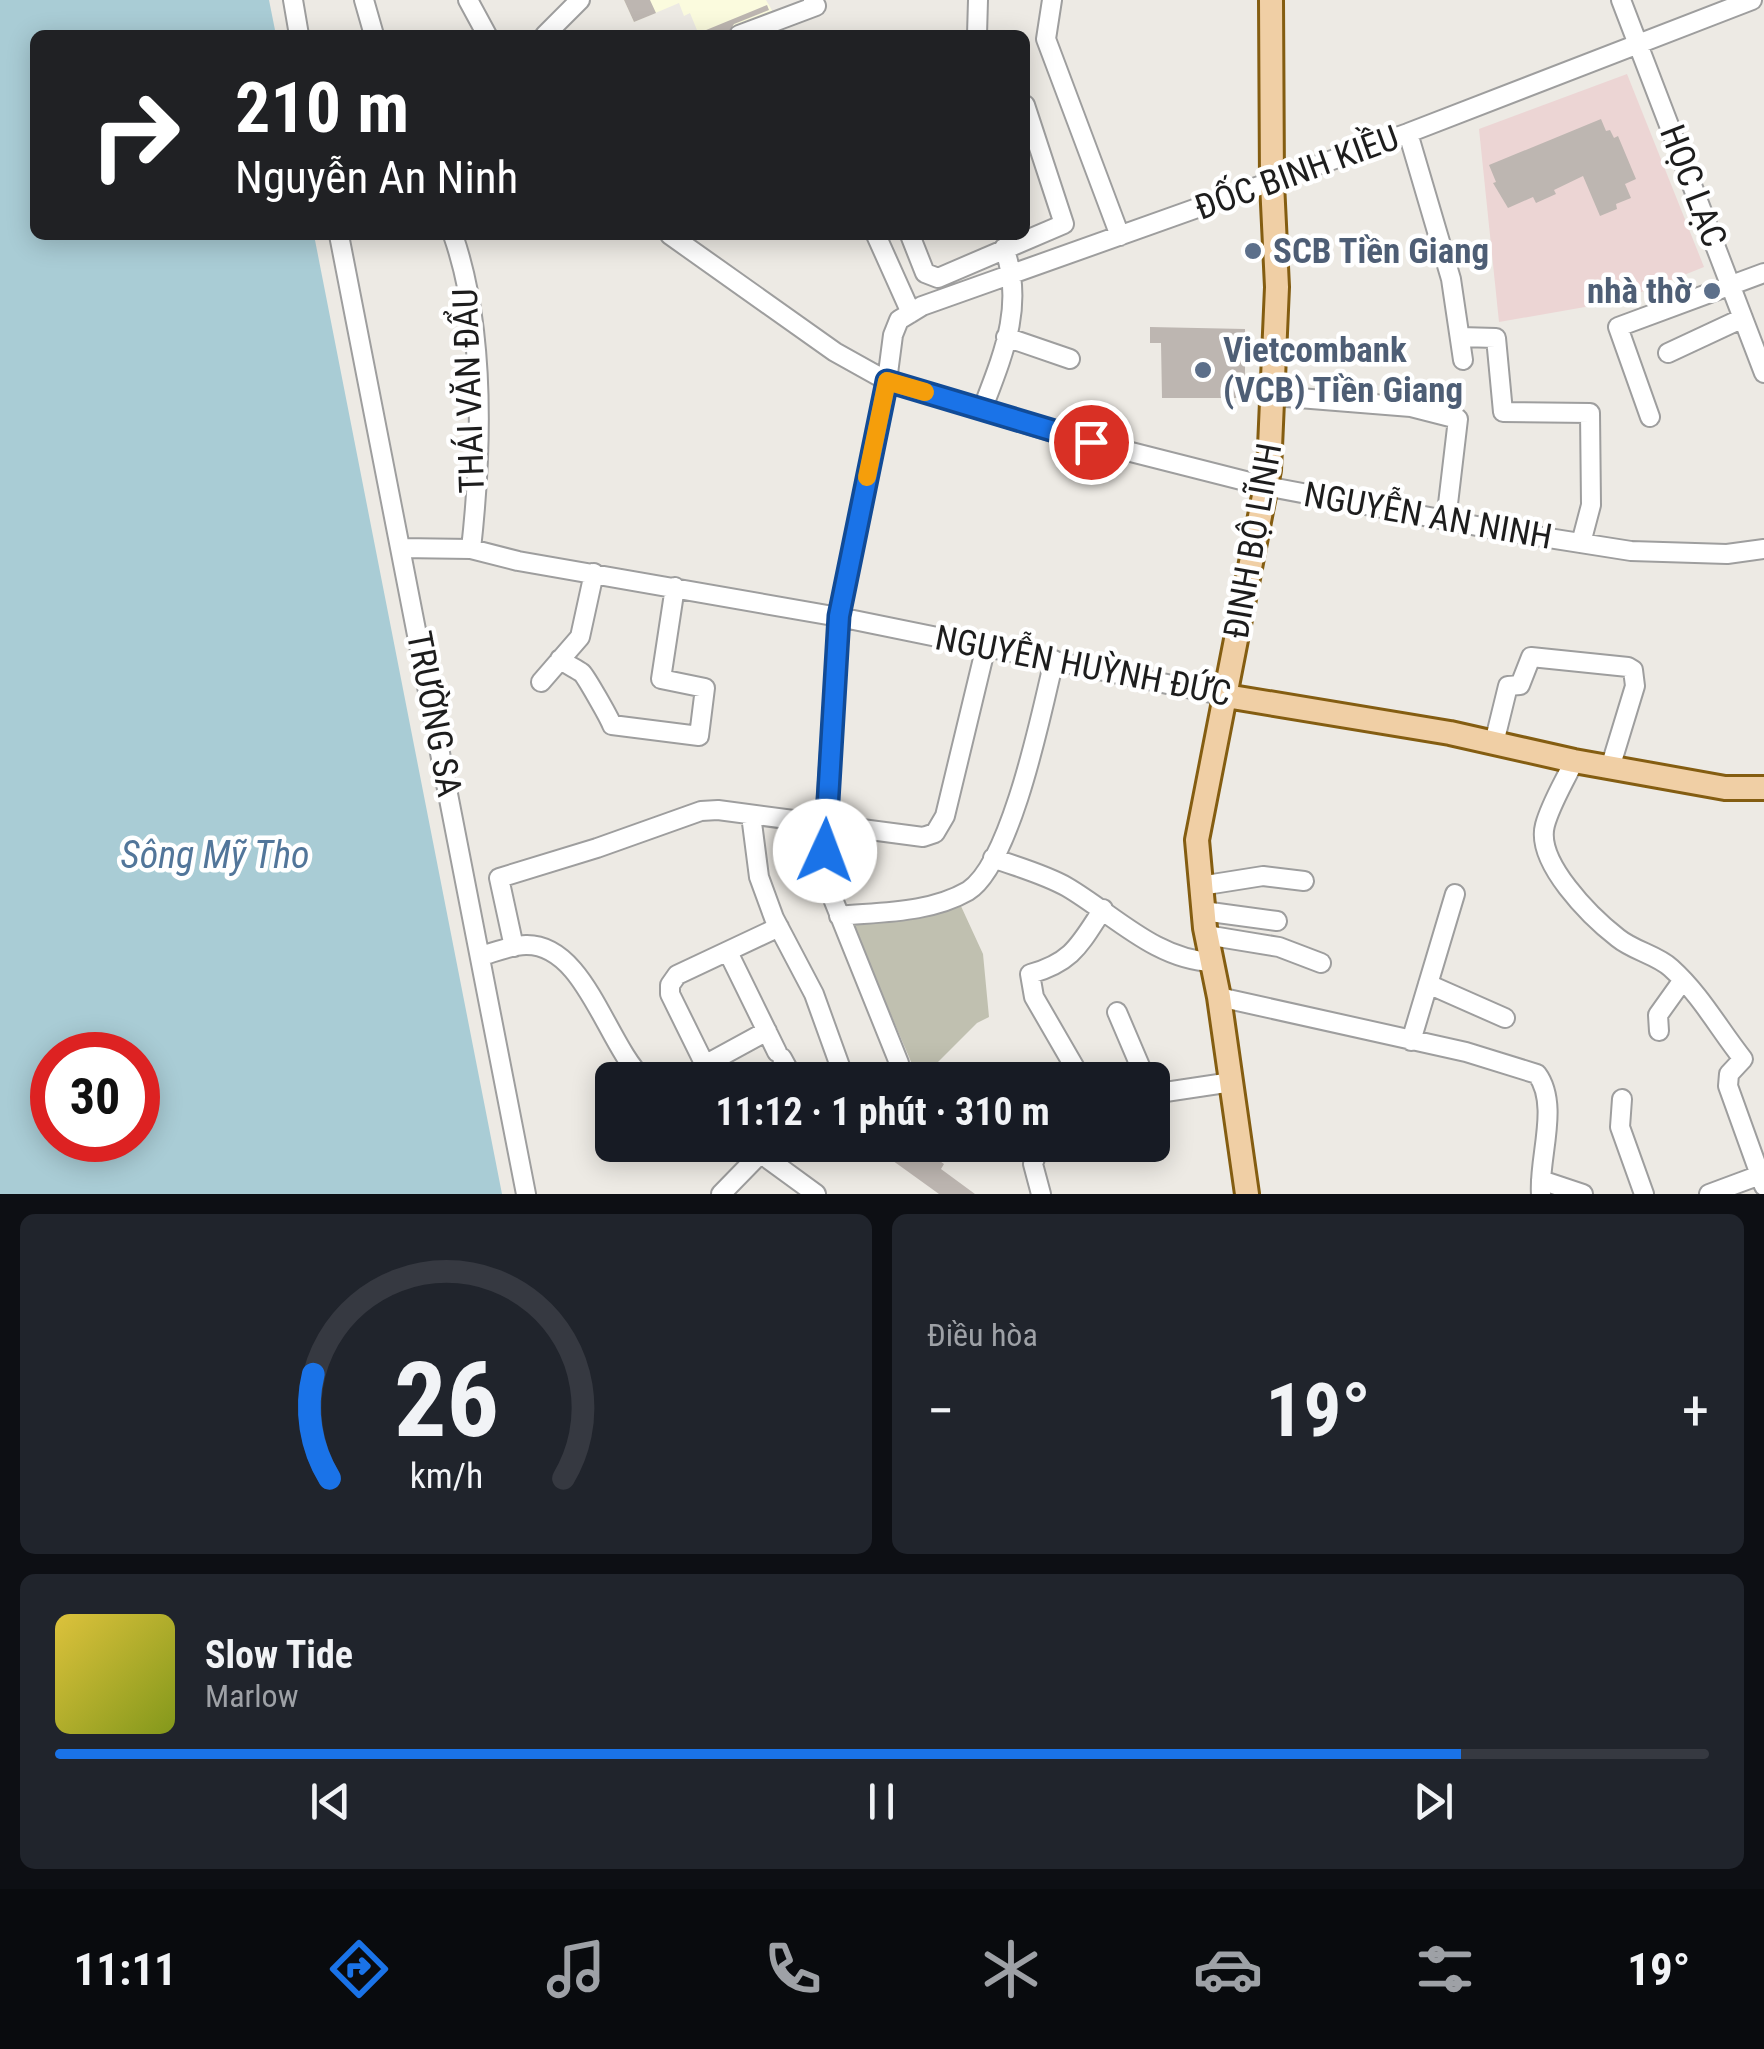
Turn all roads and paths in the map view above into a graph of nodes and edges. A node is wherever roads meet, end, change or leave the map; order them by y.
1 (292, 0) edge
2 (364, 0) edge
3 (468, 0) edge
4 (580, 0) edge
5 (813, 0) edge
6 (978, 0) edge
7 (1052, 0) edge
8 (1271, 0) edge
9 (1621, 0) edge
10 (1752, 0) edge
11 (298, 30) edge
12 (373, 30) edge
13 (484, 30) edge
14 (550, 30) edge
15 (753, 30) edge
16 (977, 30) edge
17 (1640, 45) junction
18 (1030, 120) edge
19 (1408, 133) junction
20 (1272, 182) junction
21 (1057, 228) junction
22 (1120, 236) junction
23 (1030, 238) edge
24 (340, 240) edge
25 (455, 240) edge
26 (677, 240) edge
27 (878, 240) edge
28 (912, 240) edge
29 (1025, 240) edge
30 (1004, 248) junction
31 (1066, 255) junction
32 (1013, 273) junction
33 (1764, 273) edge
34 (1731, 286) junction
35 (911, 313) junction
36 (1743, 318) junction
37 (1006, 337) junction
38 (1460, 338) junction
39 (1668, 353) dead end
40 (1070, 358) dead end
41 (1464, 360) dead end
42 (1764, 372) edge
43 (887, 381) junction
44 (1274, 396) junction
45 (982, 410) junction
46 (1650, 417) dead end
47 (1265, 486) junction
48 (1446, 520) junction
49 (1582, 544) junction
50 (401, 548) junction
51 (471, 549) junction
52 (1764, 549) edge
53 (594, 573) junction
54 (675, 587) junction
55 (839, 616) junction
56 (986, 646) junction
57 (560, 659) junction
58 (1054, 660) junction
59 (541, 682) dead end
60 (1226, 696) junction
61 (1494, 743) junction
62 (1574, 761) junction
63 (1610, 768) junction
64 (1764, 788) edge
65 (751, 815) junction
66 (825, 825) junction
67 (993, 858) junction
68 (1304, 881) dead end
69 (1200, 886) junction
70 (1455, 894) dead end
71 (1103, 909) junction
72 (838, 916) junction
73 (1277, 920) dead end
74 (1205, 923) junction
75 (779, 927) junction
76 (514, 947) junction
77 (728, 952) junction
78 (481, 956) junction
79 (1212, 962) junction
80 (1321, 963) dead end
81 (1683, 980) junction
82 (1428, 984) junction
83 (1220, 997) junction
84 (1117, 1012) dead end
85 (1505, 1018) dead end
86 (767, 1031) junction
87 (1658, 1032) dead end
88 (1411, 1041) junction
89 (1764, 1053) edge
90 (1744, 1060) junction
91 (626, 1062) edge
92 (783, 1062) edge
93 (839, 1062) edge
94 (898, 1062) edge
95 (1071, 1062) edge
96 (1138, 1062) edge
97 (1232, 1082) junction
98 (1170, 1091) edge
99 (1622, 1099) dead end
100 (751, 1162) edge
101 (774, 1162) edge
102 (1034, 1162) edge
103 (1762, 1180) edge
104 (1541, 1187) edge
105 (526, 1194) edge
106 (721, 1194) edge
107 (816, 1194) edge
108 (1041, 1194) edge
109 (1247, 1194) edge
110 (1583, 1194) edge
111 (1644, 1194) edge
112 (1709, 1194) edge

1 - 11 street
2 - 12 street
3 - 13 street
4 - 14 street
5 - 15 street
6 - 16 street
7 - 22 street
8 - 20 main road, ĐINH BỘ LĨNH
9 - 17 street, HỌC LẠC
10 - 17 street, ĐỐC BINH KIỀU
17 - 19 street, ĐỐC BINH KIỀU
17 - 34 street, HỌC LẠC
18 - 21 street
19 - 20 street, ĐỐC BINH KIỀU
19 - 38 street
20 - 22 street, ĐỐC BINH KIỀU
20 - 44 main road, ĐINH BỘ LĨNH
21 - 23 street
21 - 31 street
22 - 31 street, ĐỐC BINH KIỀU
24 - 50 street, TRƯỜNG SA
25 - 51 street, THÁI VĂN ĐẨU
26 - 43 street, NGUYỄN AN NINH
27 - 35 street
28 - 30 street
29 - 30 street
30 - 32 street
31 - 32 street, ĐỐC BINH KIỀU
32 - 35 street, ĐỐC BINH KIỀU
32 - 37 street
33 - 34 street
34 - 36 street, HỌC LẠC
34 - 46 street
35 - 43 street
36 - 39 street
36 - 42 street, HỌC LẠC
37 - 40 street
37 - 45 street
38 - 41 street
38 - 49 street
43 - 45 street, NGUYỄN AN NINH
43 - 55 street
44 - 47 main road, ĐINH BỘ LĨNH
44 - 48 street
45 - 47 street, NGUYỄN AN NINH
47 - 48 street, NGUYỄN AN NINH
47 - 60 main road, ĐINH BỘ LĨNH
48 - 49 street, NGUYỄN AN NINH
49 - 52 street, NGUYỄN AN NINH
50 - 51 street, NGUYỄN HUỲNH ĐỨC
50 - 78 street, TRƯỜNG SA
51 - 53 street, NGUYỄN HUỲNH ĐỨC
53 - 54 street, NGUYỄN HUỲNH ĐỨC
53 - 57 street
54 - 55 street, NGUYỄN HUỲNH ĐỨC
54 - 57 street
55 - 56 street, NGUYỄN HUỲNH ĐỨC
55 - 66 street
56 - 58 street, NGUYỄN HUỲNH ĐỨC
56 - 66 street
57 - 59 street
58 - 60 street, NGUYỄN HUỲNH ĐỨC
58 - 67 street
60 - 61 main road, NGUYỄN HUỲNH ĐỨC
60 - 69 main road, ĐINH BỘ LĨNH
61 - 62 main road, NGUYỄN HUỲNH ĐỨC
61 - 63 street
62 - 63 main road, NGUYỄN HUỲNH ĐỨC
62 - 81 street
63 - 64 main road, NGUYỄN HUỲNH ĐỨC
65 - 66 street
65 - 75 street
65 - 76 street
66 - 72 street
67 - 71 street
67 - 72 street
68 - 69 street
69 - 74 main road, ĐINH BỘ LĨNH
70 - 82 street
71 - 79 street
71 - 95 street
72 - 94 street
73 - 74 street
74 - 79 main road, ĐINH BỘ LĨNH
74 - 80 street
75 - 77 street
75 - 93 street
76 - 78 street
76 - 91 street
77 - 86 street
77 - 86 street
78 - 105 street, TRƯỜNG SA
79 - 83 main road, ĐINH BỘ LĨNH
81 - 87 street
81 - 90 street
82 - 85 street
82 - 88 street
83 - 88 street
83 - 97 main road, ĐINH BỘ LĨNH
84 - 96 street
86 - 92 street
88 - 104 street
89 - 90 street
90 - 103 street
97 - 98 street
97 - 109 main road, ĐINH BỘ LĨNH
99 - 111 street
100 - 106 street
101 - 107 street
102 - 108 street
103 - 112 street
104 - 110 street

